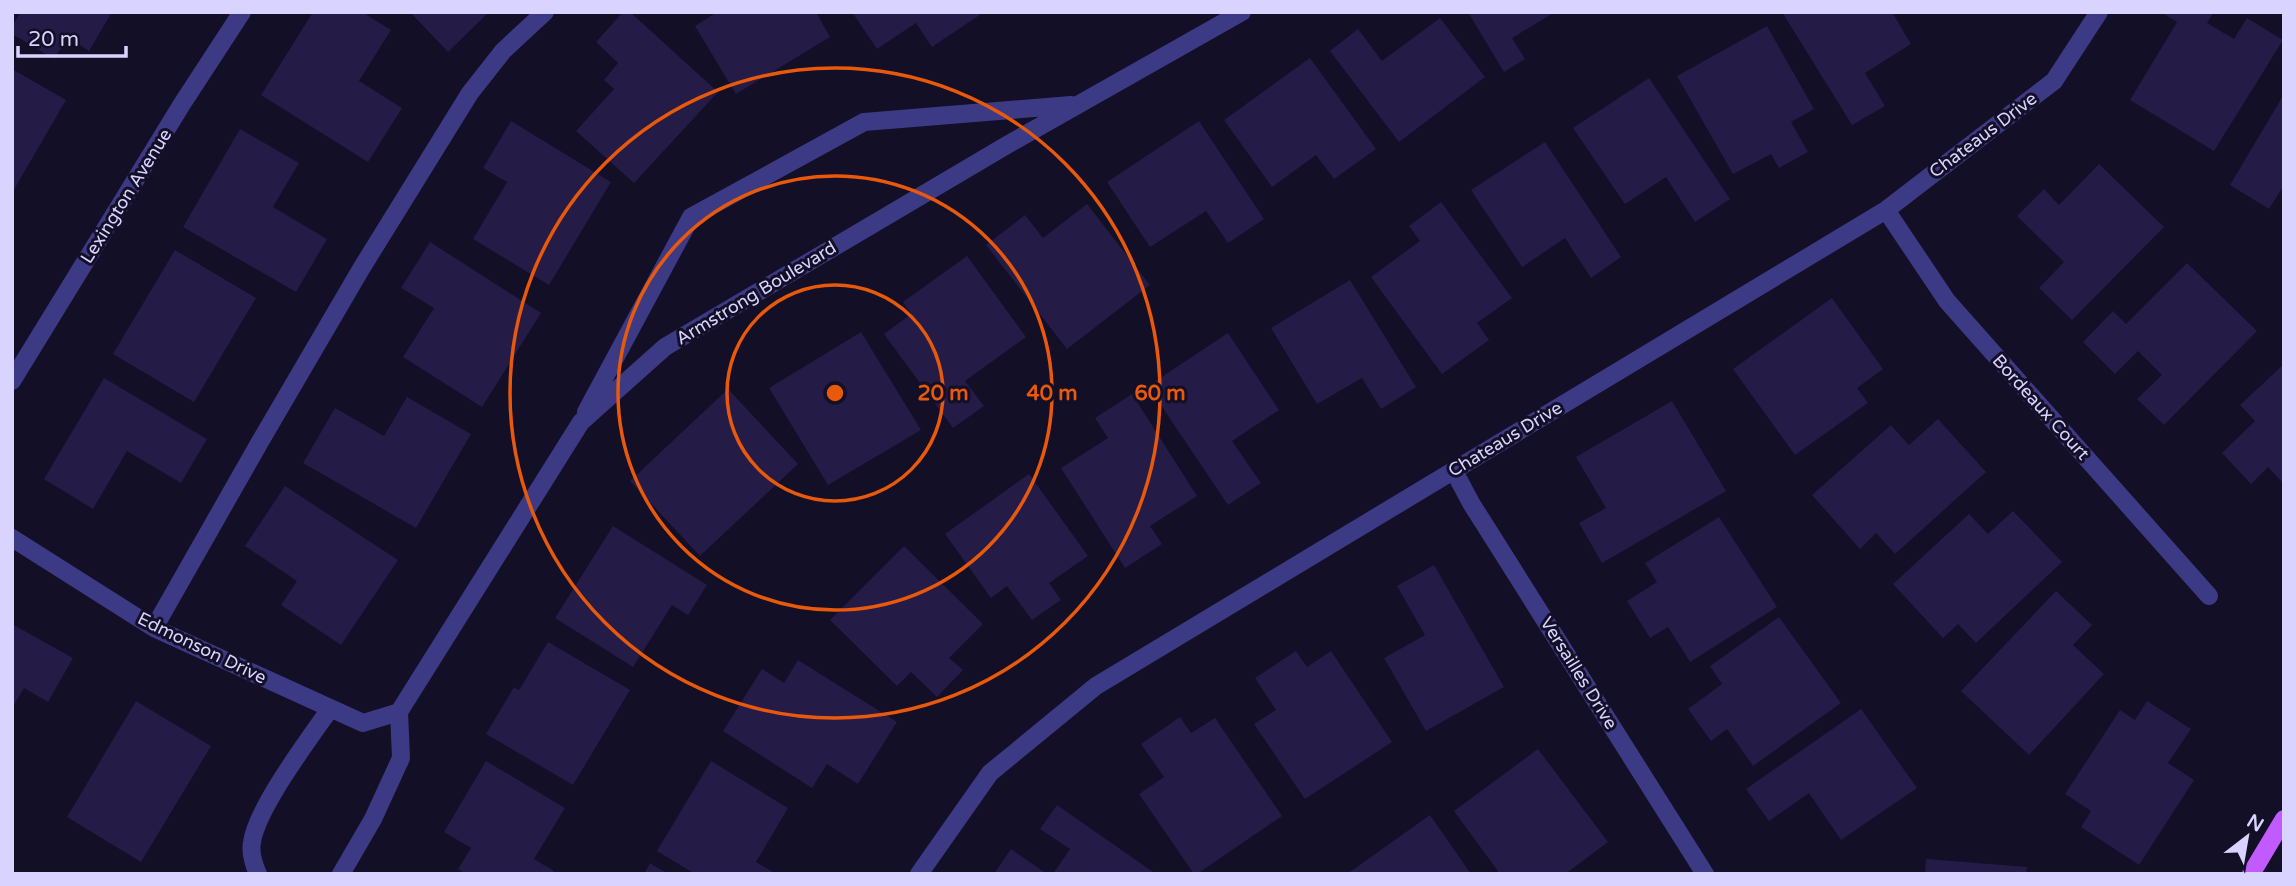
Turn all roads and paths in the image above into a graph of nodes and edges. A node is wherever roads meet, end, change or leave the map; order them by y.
1 (242, 12) edge
2 (545, 12) edge
3 (1242, 12) edge
4 (2099, 12) edge
5 (1078, 105) junction
6 (1886, 209) junction
7 (12, 382) edge
8 (581, 422) junction
9 (1454, 471) junction
10 (12, 538) edge
11 (2209, 596) dead end
12 (154, 628) junction
13 (330, 709) junction
14 (399, 712) junction
15 (2284, 819) edge
16 (258, 874) edge
17 (341, 874) edge
18 (919, 874) edge
19 (1705, 874) edge
20 (2251, 874) edge

1 - 7 street, Lexington Avenue
2 - 12 street
3 - 5 street, Armstrong Boulevard
4 - 6 street, Chateaus Drive
5 - 8 street, Armstrong Boulevard
5 - 8 street
6 - 9 street, Chateaus Drive
6 - 11 street, Bordeaux Court
8 - 14 street, Armstrong Boulevard
9 - 18 street, Chateaus Drive
9 - 19 street, Versailles Drive
10 - 12 street, Edmonson Drive
12 - 13 street, Edmonson Drive
13 - 14 street, Edmonson Drive
13 - 16 street
14 - 17 street
15 - 20 main road

